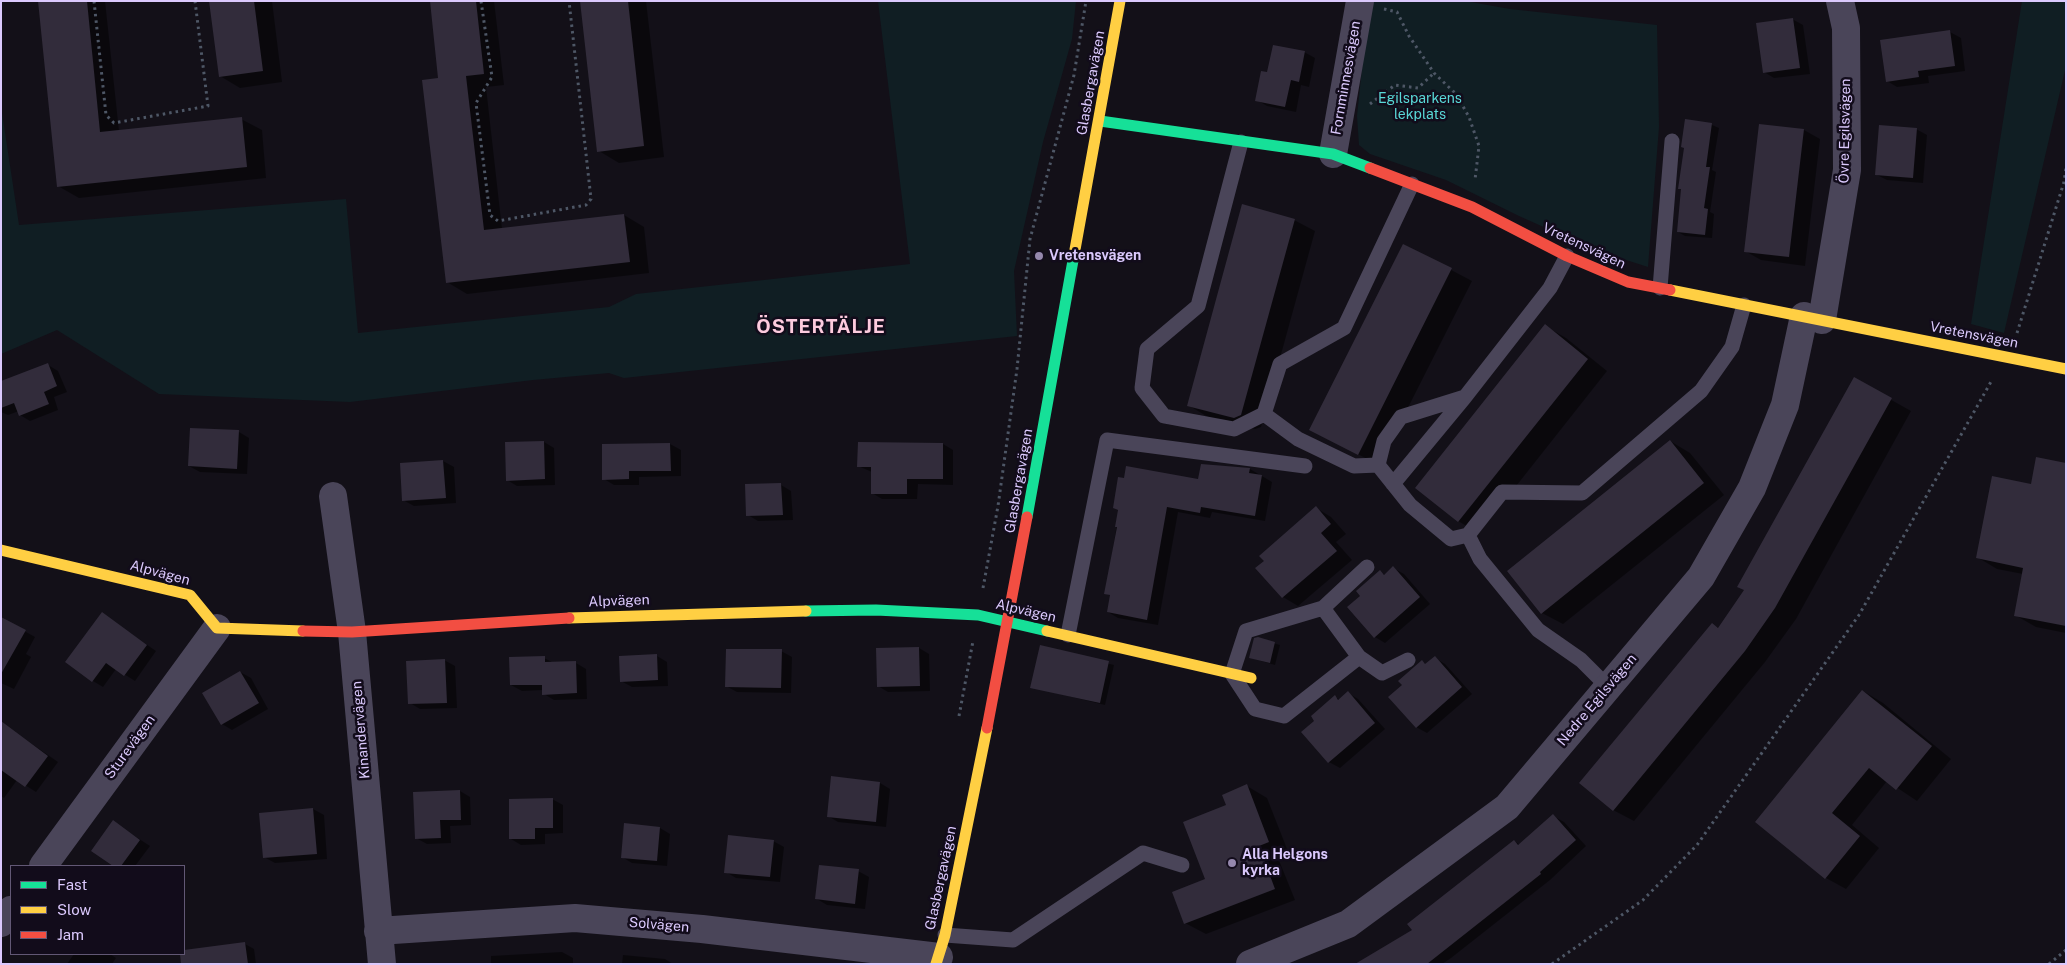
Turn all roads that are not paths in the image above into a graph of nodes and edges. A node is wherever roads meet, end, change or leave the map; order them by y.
1 (1120, 1) edge
2 (1840, 1) edge
3 (1360, 2) edge
4 (1100, 121) junction
5 (1672, 141) dead end
6 (1241, 142) junction
7 (1333, 154) junction
8 (1412, 184) junction
9 (1567, 256) junction
10 (1660, 288) junction
11 (1744, 305) junction
12 (1813, 318) junction
13 (2066, 369) edge
14 (1466, 397) junction
15 (1264, 414) junction
16 (1378, 465) junction
17 (1305, 466) dead end
18 (1394, 484) junction
19 (333, 496) dead end
20 (1468, 534) junction
21 (1, 550) edge
22 (1367, 567) dead end
23 (1323, 608) junction
24 (1008, 622) junction
25 (217, 628) junction
26 (352, 632) junction
27 (1068, 635) junction
28 (1359, 657) junction
29 (1408, 660) dead end
30 (1232, 674) junction
31 (1251, 678) dead end
32 (1608, 687) junction
33 (44, 865) edge
34 (1182, 865) dead end
35 (10, 911) edge
36 (1, 923) edge
37 (378, 931) junction
38 (940, 952) edge
39 (382, 964) edge
40 (1250, 964) edge

1 - 4 street, Glasbergavägen
2 - 12 street, Övre Egilsvägen
3 - 7 street, Fornminnesvägen
4 - 6 street, Vretensvägen
4 - 24 street, Glasbergavägen
5 - 10 lane
6 - 7 street, Vretensvägen
6 - 15 lane
7 - 8 street, Vretensvägen
8 - 9 street, Vretensvägen
8 - 15 lane
9 - 10 street, Vretensvägen
9 - 14 lane
10 - 11 street, Vretensvägen
11 - 12 street, Vretensvägen
11 - 20 lane
12 - 13 street, Vretensvägen
12 - 32 street, Nedre Egilsvägen
14 - 16 lane
14 - 18 lane
15 - 16 lane
16 - 18 lane
17 - 27 lane
18 - 20 lane
19 - 26 street, Kinandervägen
20 - 32 lane
21 - 25 street, Alpvägen
22 - 23 lane
23 - 28 lane
23 - 30 lane
24 - 26 street, Alpvägen
24 - 27 street, Alpvägen
24 - 38 street, Glasbergavägen
25 - 26 street, Alpvägen
25 - 33 street, Sturevägen
26 - 37 street, Kinandervägen
27 - 30 street, Alpvägen
28 - 29 lane
28 - 30 lane
30 - 31 street, Alpvägen
32 - 40 street, Nedre Egilsvägen
34 - 38 lane
35 - 36 street
37 - 38 street, Solvägen
37 - 39 street, Kinandervägen

